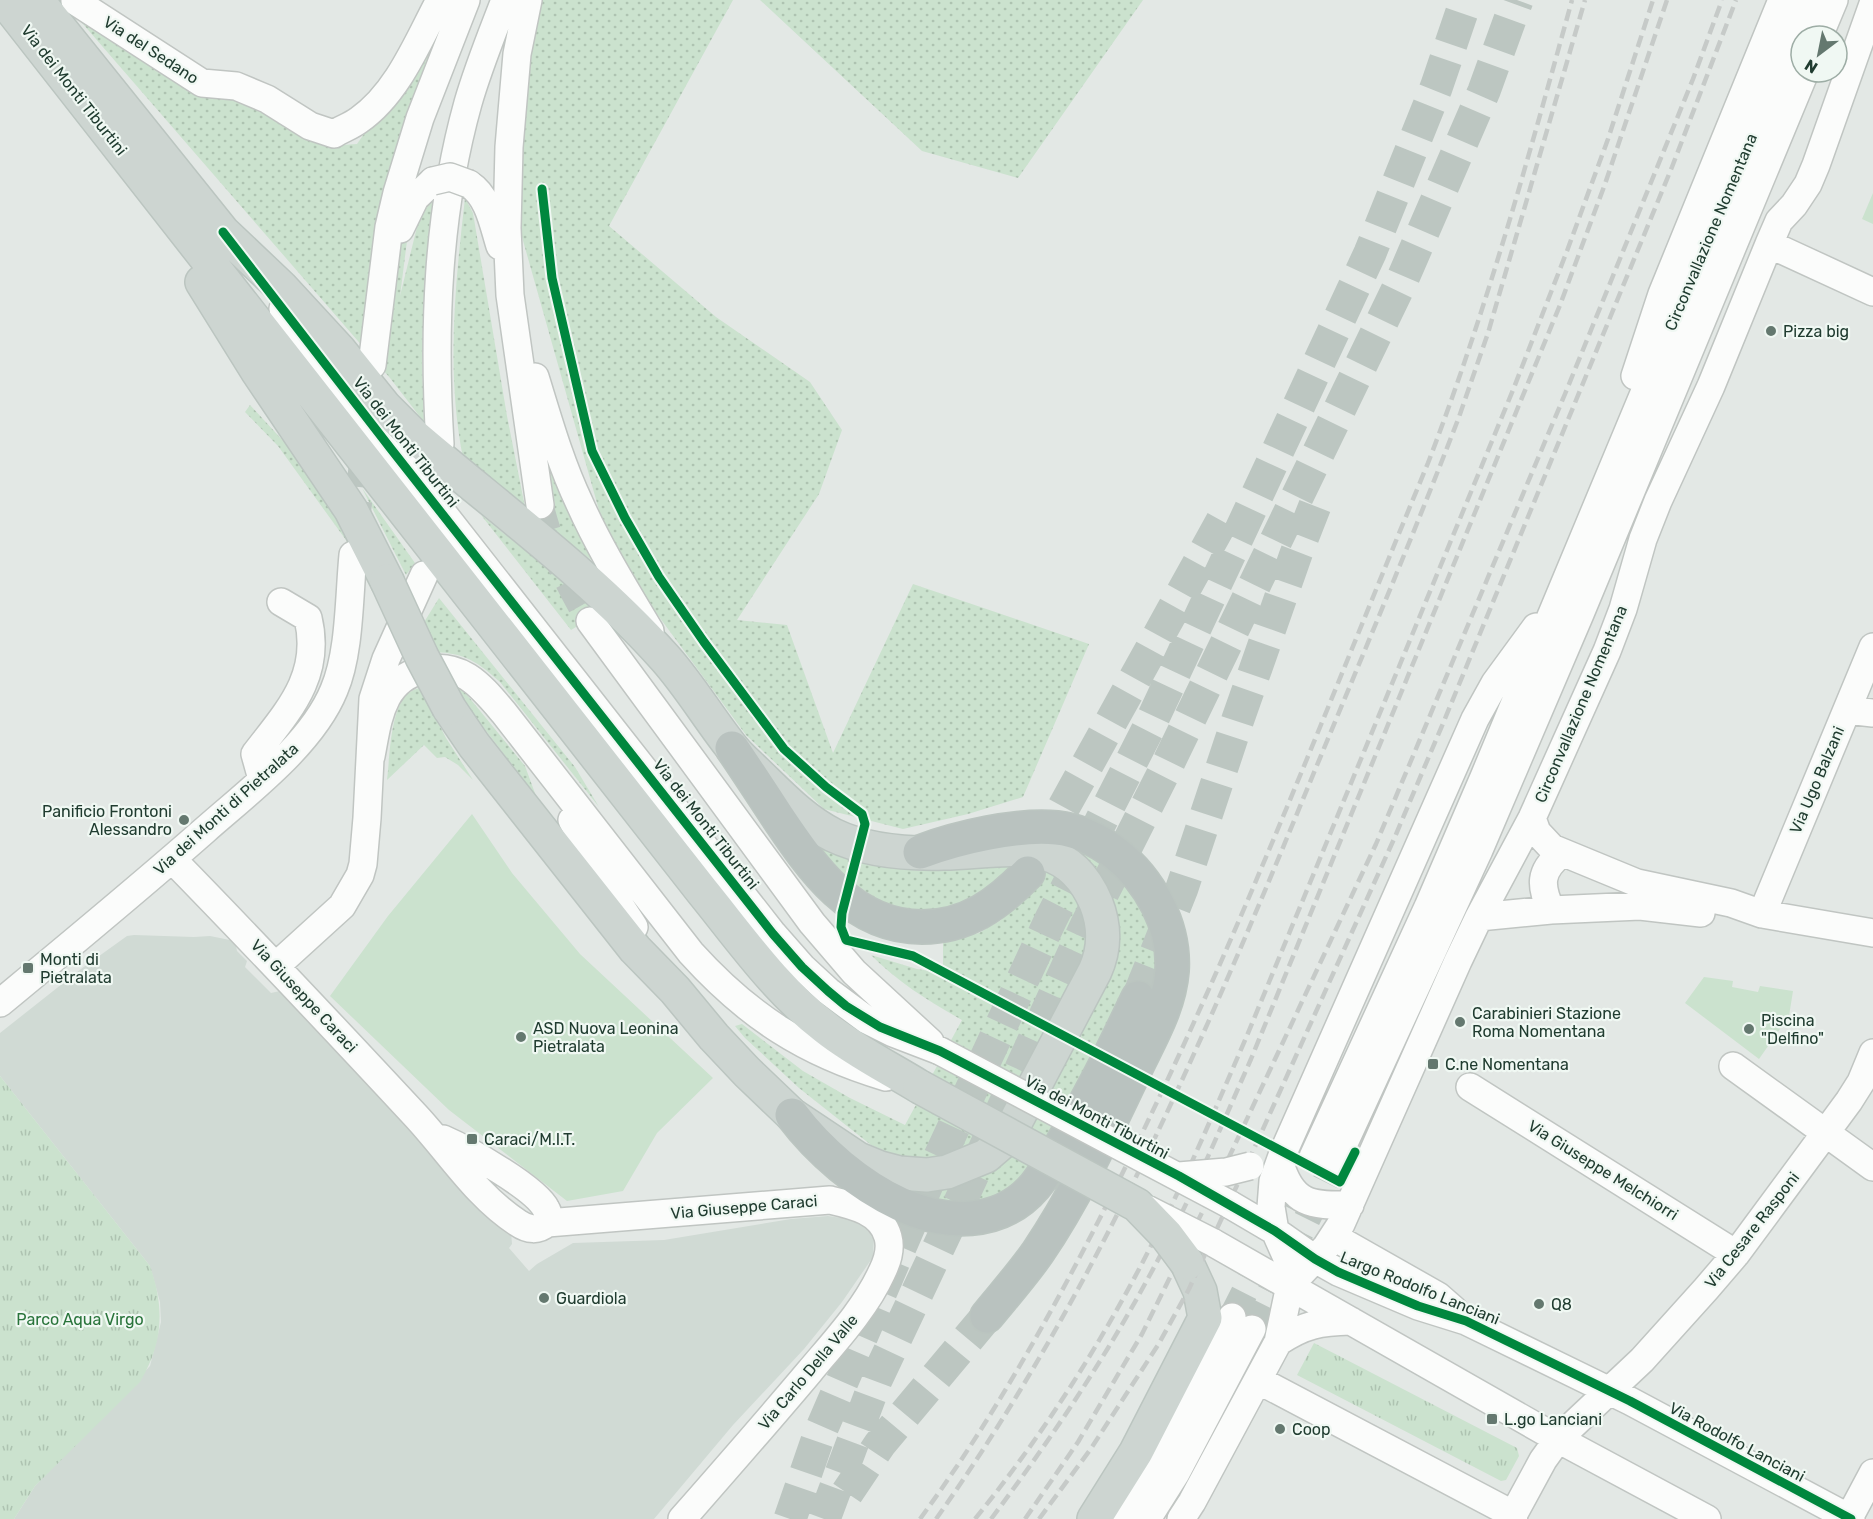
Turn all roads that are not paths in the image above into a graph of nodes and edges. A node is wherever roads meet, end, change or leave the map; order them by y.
1 (4, 0) edge
2 (37, 0) edge
3 (505, 0) edge
4 (528, 0) edge
5 (1782, 0) edge
6 (1808, 0) edge
7 (1834, 0) edge
8 (1857, 0) edge
9 (75, 1) edge
10 (456, 1) edge
11 (1873, 4) edge
12 (1824, 24) edge
13 (1848, 24) edge
14 (1800, 84) edge
15 (1827, 84) edge
16 (108, 133) junction
17 (224, 232) junction
18 (1774, 232) junction
19 (387, 261) junction
20 (1723, 270) junction
21 (509, 284) junction
22 (1873, 292) edge
23 (372, 365) dead end
24 (440, 444) dead end
25 (1617, 456) junction
26 (1658, 501) junction
27 (540, 505) tunnel mouth
28 (1643, 539) junction
29 (353, 555) tunnel mouth
30 (424, 575) dead end
31 (1559, 594) junction
32 (281, 602) dead end
33 (590, 621) tunnel mouth
34 (1873, 646) edge
35 (666, 659) junction
36 (1846, 710) junction
37 (1873, 713) edge
38 (732, 748) junction
39 (371, 756) junction
40 (537, 756) junction
41 (262, 779) junction
42 (1498, 805) junction
43 (1532, 818) junction
44 (920, 852) junction
45 (1561, 854) junction
46 (172, 859) junction
47 (1028, 873) tunnel mouth
48 (1643, 896) junction
49 (1551, 910) junction
50 (1762, 914) junction
51 (1479, 917) junction
52 (1873, 933) edge
53 (276, 966) junction
54 (675, 990) junction
55 (1138, 998) tunnel mouth
56 (0, 1003) edge
57 (939, 1051) junction
58 (1873, 1053) edge
59 (1733, 1066) dead end
60 (920, 1087) junction
61 (1470, 1087) dead end
62 (792, 1115) junction
63 (1826, 1133) junction
64 (1281, 1158) junction
65 (1873, 1167) edge
66 (1179, 1176) junction
67 (1137, 1205) junction
68 (1350, 1205) junction
69 (867, 1212) joint
70 (1275, 1231) junction
71 (1334, 1237) junction
72 (1736, 1254) junction
73 (1315, 1259) junction
74 (1290, 1285) junction
75 (987, 1316) tunnel mouth
76 (1230, 1321) junction
77 (1466, 1321) junction
78 (1351, 1322) junction
79 (1278, 1342) junction
80 (1258, 1380) junction
81 (1610, 1392) junction
82 (1558, 1439) junction
83 (1873, 1473) edge
84 (1186, 1515) edge
85 (1513, 1517) edge
86 (682, 1519) edge
87 (1094, 1519) edge
88 (1122, 1519) edge
89 (1147, 1519) edge
90 (1707, 1519) edge
91 (1850, 1519) edge

1 - 16 main road, Via dei Monti Tiburtini
2 - 17 main road, Via dei Monti Tiburtini
3 - 24 street
4 - 21 street
5 - 25 street
6 - 25 street, Circonvallazione Nomentana
7 - 12 street
8 - 13 street
9 - 10 street, Via del Sedano
10 - 19 street
11 - 18 street, Circonvallazione Nomentana
14 - 20 street, Circonvallazione Nomentana
15 - 18 street
16 - 54 main road, bridge
16 - 60 main road, Via dei Monti Tiburtini
17 - 35 main road
17 - 57 street, Via dei Monti Tiburtini
18 - 22 street
18 - 26 street, Circonvallazione Nomentana
19 - 21 street, bridge
19 - 23 street
20 - 26 street
20 - 42 street, Circonvallazione Nomentana
21 - 27 street
21 - 35 street
25 - 31 street, Circonvallazione Nomentana
26 - 28 street, Circonvallazione Nomentana
28 - 42 street
28 - 43 street, Circonvallazione Nomentana
29 - 41 street, Via dei Monti di Pietralata
30 - 39 street
31 - 42 street, Circonvallazione Nomentana
31 - 64 street
32 - 41 street
33 - 57 street
34 - 36 street, Via Ugo Balzani
35 - 38 main road
36 - 37 street
36 - 50 street, Via Ugo Balzani
38 - 44 main road
38 - 47 highway
39 - 40 street
39 - 53 street
40 - 54 street
40 - 60 street
41 - 46 street, Via dei Monti di Pietralata
43 - 45 street
43 - 51 street, Circonvallazione Nomentana
44 - 62 main road
44 - 75 highway
45 - 48 street
45 - 49 street
46 - 53 street, Via Giuseppe Caraci
46 - 56 street, Via dei Monti di Pietralata
48 - 49 street
48 - 50 street
49 - 51 street
50 - 52 street
51 - 68 street, Circonvallazione Nomentana
53 - 69 street, Via Giuseppe Caraci
54 - 62 main road
55 - 62 highway
57 - 66 street, Via dei Monti Tiburtini, bridge
58 - 63 street, Via Cesare Rasponi
59 - 63 street
60 - 67 main road, Via dei Monti Tiburtini, bridge
61 - 72 street, Via Giuseppe Melchiorri
63 - 65 street
63 - 72 street, Via Cesare Rasponi
64 - 66 street, bridge
64 - 68 street
64 - 70 street
66 - 70 street, Via dei Monti Tiburtini, bridge
67 - 74 street, Via dei Monti Tiburtini, bridge
67 - 76 main road, bridge
68 - 71 street, Circonvallazione Nomentana
69 - 86 street, Via Carlo Della Valle
70 - 73 street, Via dei Monti Tiburtini
70 - 74 street
71 - 73 street, Circonvallazione Nomentana
71 - 77 street
72 - 81 street, Via Cesare Rasponi
73 - 74 street, Circonvallazione Nomentana
73 - 77 street, Largo Rodolfo Lanciani
74 - 78 street
74 - 79 street
76 - 79 street
76 - 87 main road
76 - 88 street
76 - 89 street
77 - 81 street, Largo Rodolfo Lanciani
78 - 79 street
78 - 82 street
79 - 80 street
80 - 84 street
80 - 85 street
81 - 82 street
81 - 91 street, Via Rodolfo Lanciani
82 - 85 street
82 - 90 street
83 - 91 street

